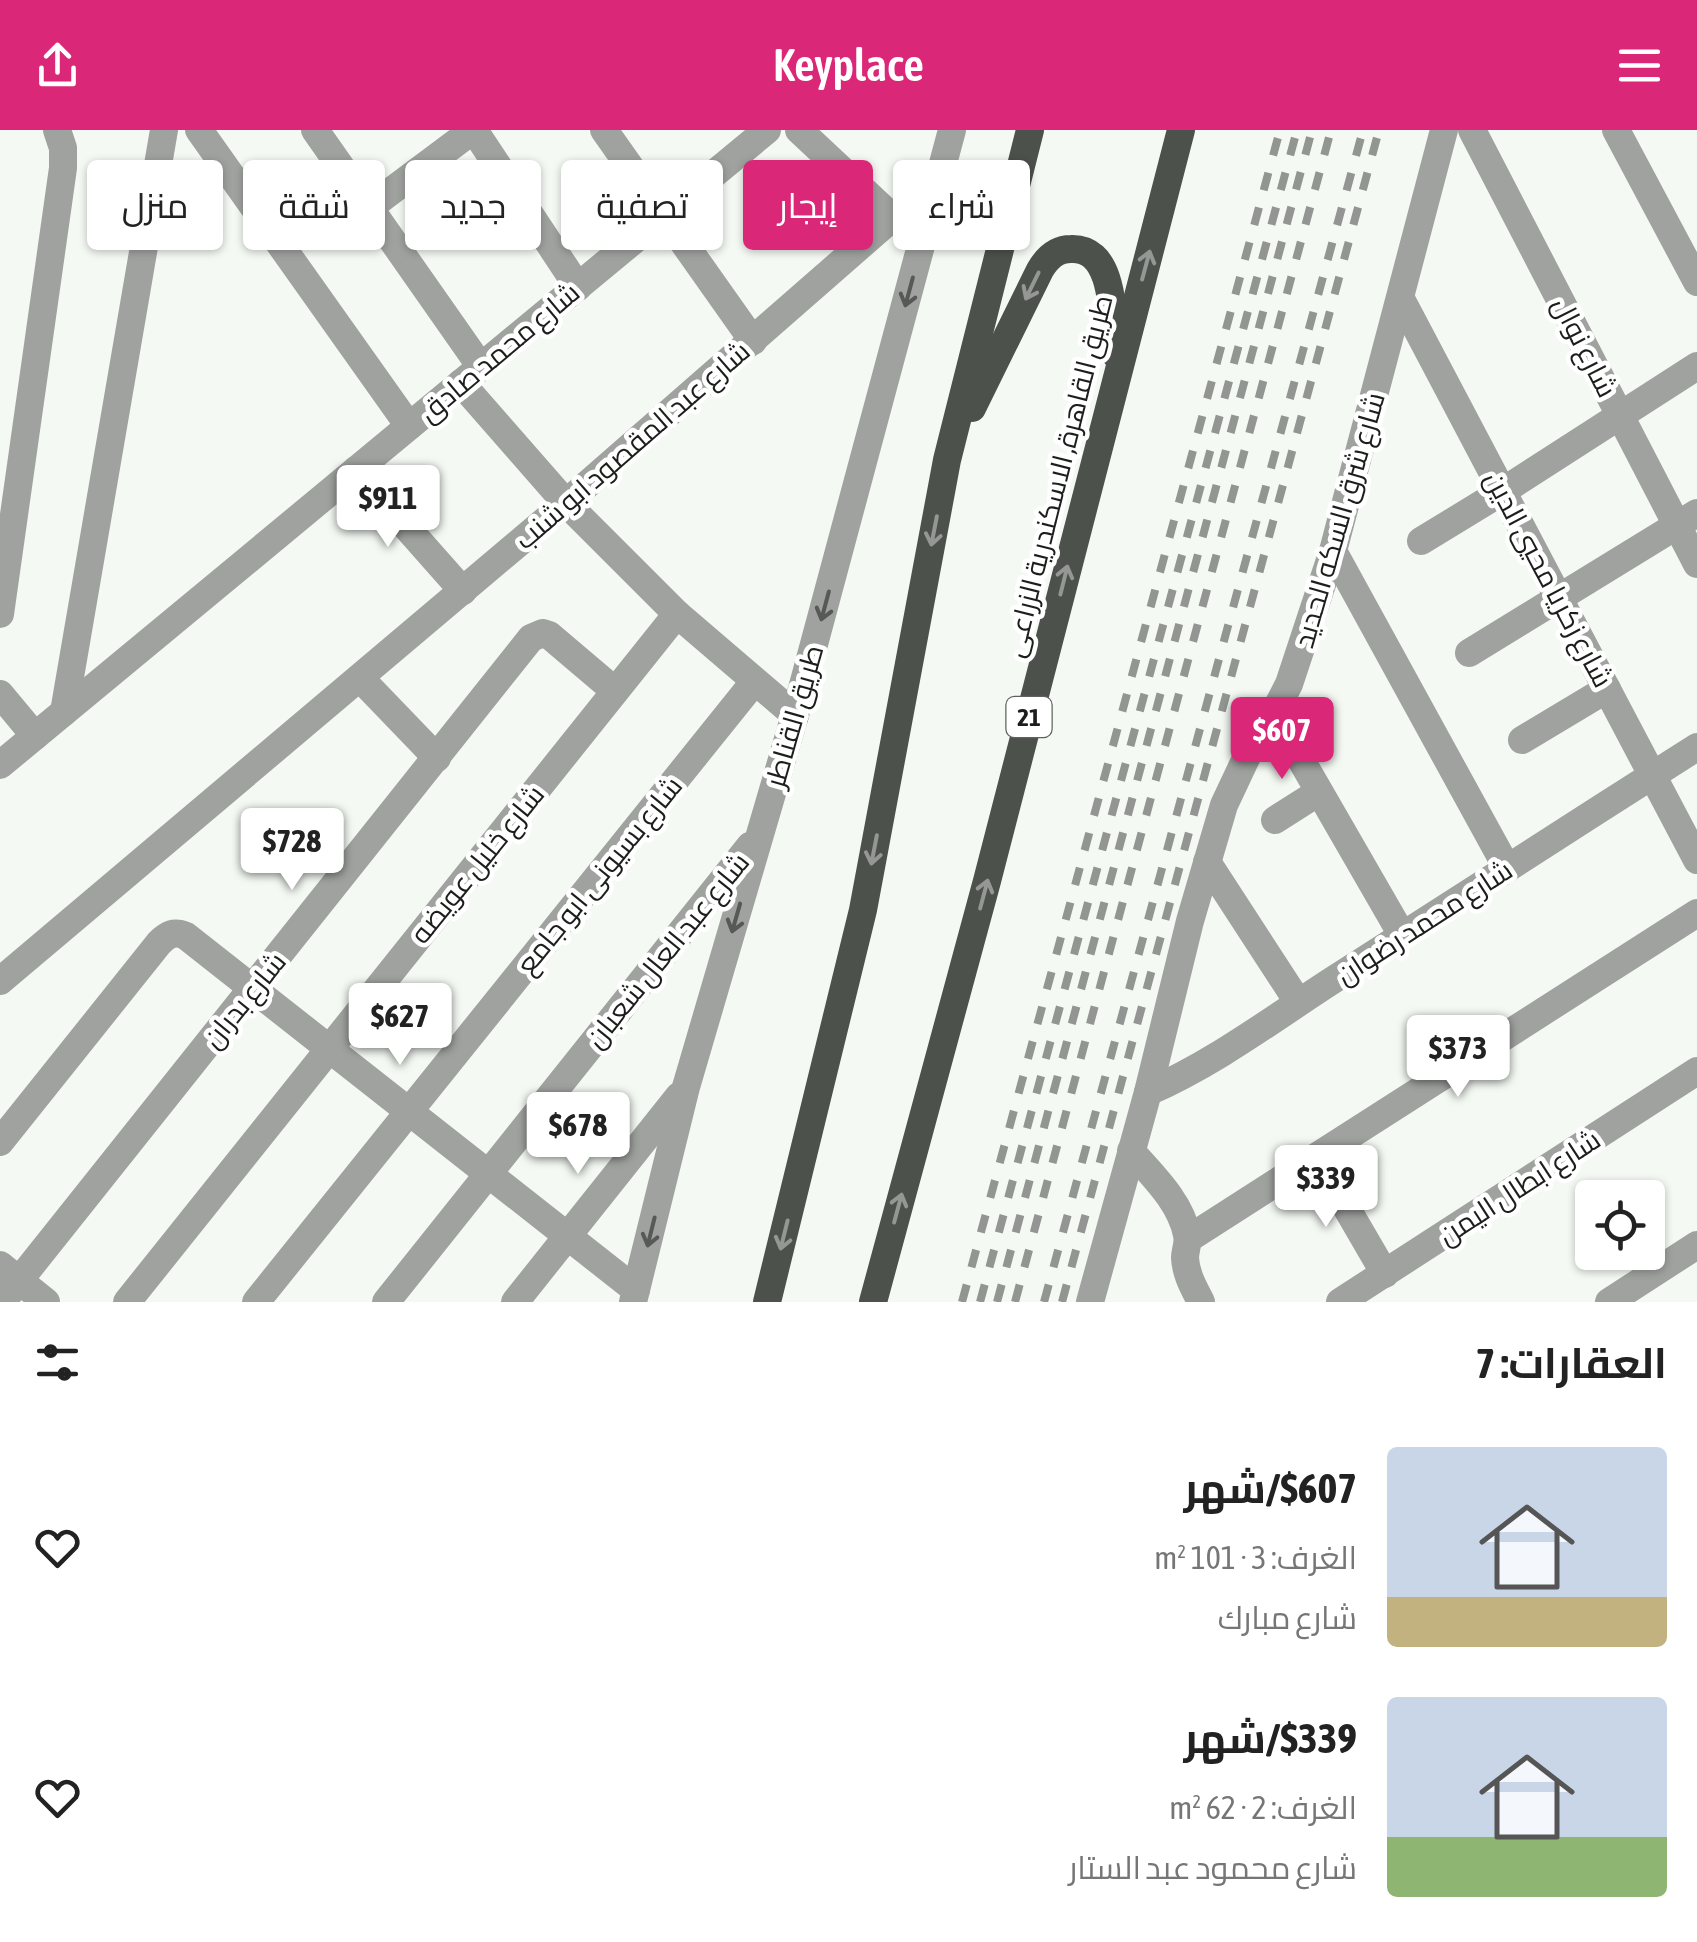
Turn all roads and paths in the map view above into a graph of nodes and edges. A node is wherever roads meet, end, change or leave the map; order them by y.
1 (57, 130) edge
2 (164, 130) edge
3 (199, 130) edge
4 (315, 130) edge
5 (473, 130) edge
6 (604, 130) edge
7 (768, 130) edge
8 (799, 130) edge
9 (952, 130) edge
10 (1030, 130) edge
11 (1181, 130) edge
12 (1472, 130) edge
13 (1616, 130) edge
14 (1448, 135) edge
15 (336, 160) edge
16 (625, 160) edge
17 (944, 160) edge
18 (723, 167) edge
19 (385, 197) edge
20 (893, 218) joint
21 (385, 233) edge
22 (623, 250) edge
23 (688, 250) edge
24 (920, 250) edge
25 (1697, 282) edge
26 (578, 287) junction
27 (1401, 299) junction
28 (752, 341) junction
29 (1697, 366) edge
30 (1118, 372) junction
31 (471, 375) junction
32 (1620, 415) junction
33 (410, 426) junction
34 (947, 460) junction
35 (356, 470) junction
36 (1503, 491) junction
37 (566, 502) junction
38 (1687, 519) edge
39 (1421, 541) dead end
40 (1333, 551) junction
41 (1697, 564) edge
42 (463, 591) junction
43 (1559, 597) junction
44 (0, 614) edge
45 (677, 614) junction
46 (1469, 653) dead end
47 (360, 678) junction
48 (754, 682) junction
49 (1607, 689) junction
50 (614, 691) junction
51 (0, 694) edge
52 (64, 712) junction
53 (1274, 713) junction
54 (796, 715) junction
55 (35, 736) junction
56 (1522, 740) dead end
57 (1697, 747) edge
58 (437, 758) junction
59 (0, 765) edge
60 (1652, 775) junction
61 (1319, 792) junction
62 (1275, 820) dead end
63 (760, 833) junction
64 (1697, 860) edge
65 (1207, 862) junction
66 (1507, 868) junction
67 (1697, 913) edge
68 (1402, 936) junction
69 (0, 981) edge
70 (253, 988) junction
71 (1298, 1002) junction
72 (329, 1049) junction
73 (1697, 1071) edge
74 (686, 1087) junction
75 (1148, 1092) junction
76 (409, 1112) junction
77 (3, 1130) edge
78 (1132, 1151) junction
79 (1317, 1157) junction
80 (488, 1174) junction
81 (567, 1236) junction
82 (1188, 1239) junction
83 (1697, 1245) edge
84 (1385, 1274) junction
85 (7, 1282) edge
86 (634, 1296) edge
87 (46, 1302) edge
88 (127, 1302) edge
89 (256, 1302) edge
90 (386, 1302) edge
91 (514, 1302) edge
92 (767, 1302) edge
93 (872, 1302) edge
94 (1090, 1302) edge
95 (1202, 1302) edge
96 (1340, 1302) edge
97 (1609, 1302) edge

1 - 44 street
2 - 52 street
3 - 33 street
4 - 15 street
5 - 19 street
5 - 26 street
6 - 16 street
7 - 18 street, شارع محمد صادق
8 - 20 street
9 - 17 street, طريق القناطر
10 - 34 highway
30 -> 11 highway, طريق القاهرة, الاسكندرية الزراعى / 21
12 - 32 street, شارع نوال
13 - 25 street
14 - 27 street, شارع شرق السكه الحديد
20 - 28 street, شارع عبد المقصود ابو شنب
21 - 31 street
22 - 26 street, شارع محمد صادق
23 - 28 street
24 -> 54 street, طريق القناطر
26 - 31 street, شارع محمد صادق
27 - 36 street, شارع زكريا محيي الدين
27 - 40 street, شارع شرق السكه الحديد
28 - 37 street, شارع عبد المقصود ابو شنب
29 - 32 street
30 -> 34 highway
93 -> 30 highway, طريق القاهرة, الاسكندرية الزراعى / 21
31 - 33 street, شارع محمد صادق
31 - 37 street
32 - 36 street
32 - 38 street, شارع نوال
33 - 35 street, شارع محمد صادق
34 -> 92 highway
35 - 42 street
35 - 52 street, شارع محمد صادق
36 - 39 street
36 - 43 street, شارع زكريا محيي الدين
37 - 42 street, شارع عبد المقصود ابو شنب
37 - 45 street
38 - 41 street, شارع نوال
38 - 43 street
40 - 53 street, شارع شرق السكه الحديد
40 - 66 street
42 - 47 street, شارع عبد المقصود ابو شنب
43 - 46 street
43 - 49 street, شارع زكريا محيي الدين
45 - 48 street
45 - 50 street, شارع خليل عويضه
47 - 58 street
47 - 69 street, شارع عبد المقصود ابو شنب
48 - 54 street
48 - 76 street, شارع بسيونى ابو جامع
49 - 56 street
49 - 60 street, شارع زكريا محيي الدين
50 - 58 street, شارع بدران
50 - 72 street, شارع خليل عويضه
51 - 55 street
52 - 55 street, شارع محمد صادق
53 - 61 street
53 - 65 street, شارع شرق السكه الحديد
54 - 63 street, طريق القناطر
55 - 59 street, شارع محمد صادق
57 - 60 street, شارع محمد رضوان
58 - 70 street, شارع بدران
60 - 64 street, شارع زكريا محيي الدين
60 - 66 street, شارع محمد رضوان
61 - 62 street
61 - 68 street
63 -> 74 street, طريق القناطر
63 - 80 street, شارع عبد العال شعبان
65 - 71 street
65 - 75 street, شارع شرق السكه الحديد
66 - 68 street, شارع محمد رضوان
67 - 79 street
68 - 71 street, شارع محمد رضوان
70 - 72 street
70 - 77 street
70 - 85 street, شارع بدران
71 - 75 street, شارع محمد رضوان
72 - 76 street
72 - 88 street, شارع خليل عويضه
73 - 84 street, شارع ابطال اليمن
74 - 81 street
74 -> 86 street, طريق القناطر
75 - 78 street, شارع شرق السكه الحديد
76 - 80 street
76 - 89 street, شارع بسيونى ابو جامع
78 - 82 street
78 - 94 street, شارع شرق السكه الحديد
79 - 82 street
79 - 84 street
80 - 81 street
80 - 90 street, شارع عبد العال شعبان
81 - 86 street
81 - 91 street
82 - 95 street
83 - 97 street
84 - 96 street, شارع ابطال اليمن
85 - 87 street

